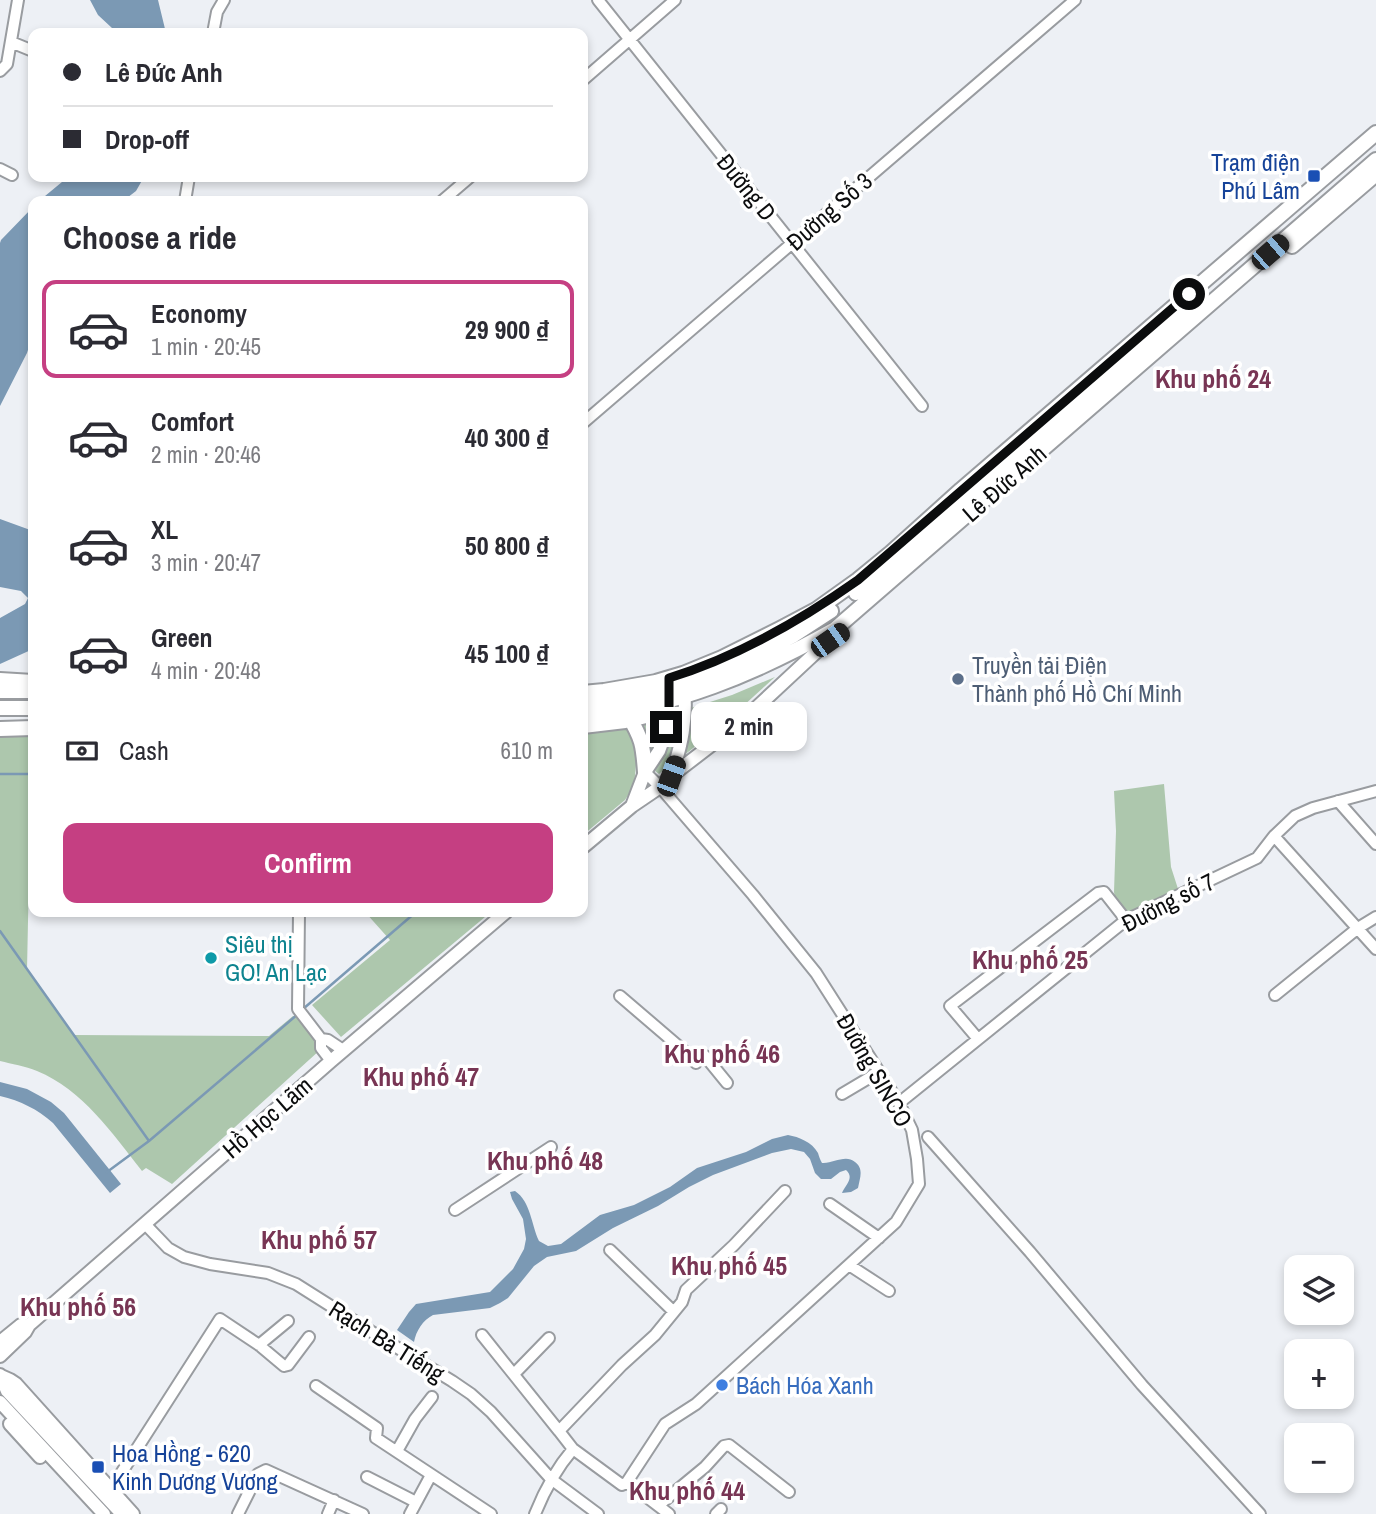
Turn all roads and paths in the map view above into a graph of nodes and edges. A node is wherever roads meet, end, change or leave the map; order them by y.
1 (18, 0) edge
2 (224, 0) edge
3 (598, 0) edge
4 (675, 0) edge
5 (1075, 0) edge
6 (215, 28) edge
7 (629, 39) junction
8 (11, 42) junction
9 (28, 49) edge
10 (0, 71) edge
11 (588, 76) edge
12 (1376, 133) edge
13 (1376, 148) edge
14 (1376, 160) edge
15 (0, 169) edge
16 (1376, 174) edge
17 (12, 175) dead end
18 (464, 182) edge
19 (1357, 183) junction
20 (448, 196) edge
21 (792, 243) junction
22 (922, 406) dead end
23 (588, 419) edge
24 (831, 636) junction
25 (0, 680) edge
26 (28, 682) edge
27 (0, 691) edge
28 (28, 691) edge
29 (677, 692) junction
30 (588, 693) edge
31 (0, 699) edge
32 (28, 699) edge
33 (588, 704) edge
34 (0, 708) edge
35 (28, 708) edge
36 (628, 715) junction
37 (0, 717) edge
38 (588, 717) edge
39 (28, 718) edge
40 (588, 725) edge
41 (28, 728) edge
42 (0, 729) edge
43 (645, 772) junction
44 (671, 776) junction
45 (660, 787) junction
46 (1376, 791) edge
47 (1338, 801) junction
48 (632, 806) junction
49 (1274, 836) junction
50 (588, 844) edge
51 (1376, 844) edge
52 (299, 917) edge
53 (500, 917) edge
54 (1376, 917) edge
55 (1126, 920) junction
56 (1358, 928) junction
57 (1376, 949) edge
58 (1275, 995) dead end
59 (620, 996) dead end
60 (321, 1039) junction
61 (978, 1039) junction
62 (343, 1051) junction
63 (331, 1061) junction
64 (879, 1072) junction
65 (727, 1083) dead end
66 (842, 1094) dead end
67 (899, 1103) junction
68 (928, 1138) dead end
69 (551, 1147) dead end
70 (785, 1191) dead end
71 (830, 1204) dead end
72 (455, 1210) dead end
73 (143, 1226) junction
74 (879, 1238) junction
75 (610, 1250) dead end
76 (849, 1265) junction
77 (889, 1291) dead end
78 (674, 1312) junction
79 (288, 1321) dead end
80 (29, 1325) junction
81 (482, 1335) dead end
82 (309, 1337) dead end
83 (549, 1338) dead end
84 (0, 1342) edge
85 (259, 1345) junction
86 (0, 1356) edge
87 (514, 1374) junction
88 (1, 1376) edge
89 (316, 1386) dead end
90 (432, 1397) dead end
91 (0, 1402) edge
92 (0, 1414) edge
93 (559, 1431) junction
94 (573, 1449) junction
95 (397, 1451) junction
96 (431, 1475) junction
97 (367, 1477) dead end
98 (550, 1481) junction
99 (627, 1482) junction
100 (789, 1492) dead end
101 (108, 1493) junction
102 (334, 1500) junction
103 (416, 1502) junction
104 (659, 1506) junction
105 (93, 1514) edge
106 (104, 1514) edge
107 (122, 1514) edge
108 (133, 1514) edge
109 (238, 1514) edge
110 (328, 1514) edge
111 (363, 1514) edge
112 (411, 1514) edge
113 (491, 1514) edge
114 (535, 1514) edge
115 (590, 1514) edge
116 (598, 1514) edge
117 (668, 1514) edge
118 (1259, 1514) edge

1 - 8 street
2 - 6 street
3 - 7 street, Đường D
4 - 7 street
5 - 21 street, Đường Số 3
7 - 11 street
7 - 21 street, Đường D
8 - 9 street
8 - 10 street
12 - 29 highway, Lê Đức Anh
13 - 29 highway, Lê Đức Anh
14 - 19 highway, Lê Đức Anh
15 - 17 street
16 - 19 highway, Lê Đức Anh
18 - 20 street
19 - 24 highway, Lê Đức Anh
21 - 22 street, Đường D
21 - 23 street, Đường Số 3
24 - 29 highway, Lê Đức Anh
24 - 44 main road
25 - 26 highway
27 - 28 highway
29 - 30 highway, Lê Đức Anh
29 - 33 highway, Lê Đức Anh
29 - 36 highway, Lê Đức Anh
29 - 43 main road
29 - 44 main road
31 - 32 highway
34 - 35 highway
36 - 38 highway, Lê Đức Anh
36 - 40 highway, Lê Đức Anh
36 - 43 highway
37 - 39 highway
41 - 42 highway
43 - 45 street, Đường SINCO
43 - 48 main road
44 - 45 main road
45 - 48 main road
45 - 64 street, Đường SINCO
46 - 47 street, Đường số 7
47 - 49 street, Đường số 7
47 - 51 street
48 - 50 main road
49 - 55 street, Đường số 7
49 - 56 street
52 - 60 street
53 - 62 main road, Hồ Học Lãm
54 - 56 street
55 - 61 street, Đường số 7
55 - 61 street
56 - 57 street
56 - 58 street
59 - 65 street
60 - 62 street
60 - 63 street
61 - 67 street, Đường số 7
62 - 63 main road, Hồ Học Lãm
63 - 73 main road, Hồ Học Lãm
64 - 66 street
64 - 67 street, Đường SINCO
67 - 74 street, Đường SINCO
68 - 118 street
69 - 72 street
70 - 78 street
71 - 74 street
73 - 80 main road, Hồ Học Lãm
73 - 98 street, Rạch Bà Tiếng
74 - 76 street, Đường SINCO
75 - 78 street
76 - 77 street
76 - 99 street, Đường SINCO
78 - 93 street
79 - 85 street
80 - 84 main road, Hồ Học Lãm
80 - 86 main road, Hồ Học Lãm
81 - 87 street
82 - 85 street
83 - 87 street
85 - 101 street
87 - 93 street
88 - 101 main road
89 - 95 street
90 - 95 street
91 - 106 main road
92 - 105 main road
93 - 94 street
94 - 98 street
94 - 99 street
95 - 96 street
96 - 103 street
96 - 113 street
97 - 103 street
98 - 114 street
98 - 115 street, Rạch Bà Tiếng
98 - 116 street, Rạch Bà Tiếng
99 - 104 street
100 - 104 street
101 - 107 main road
101 - 108 main road
102 - 109 street
102 - 110 street
102 - 111 street
103 - 112 street
104 - 117 street

